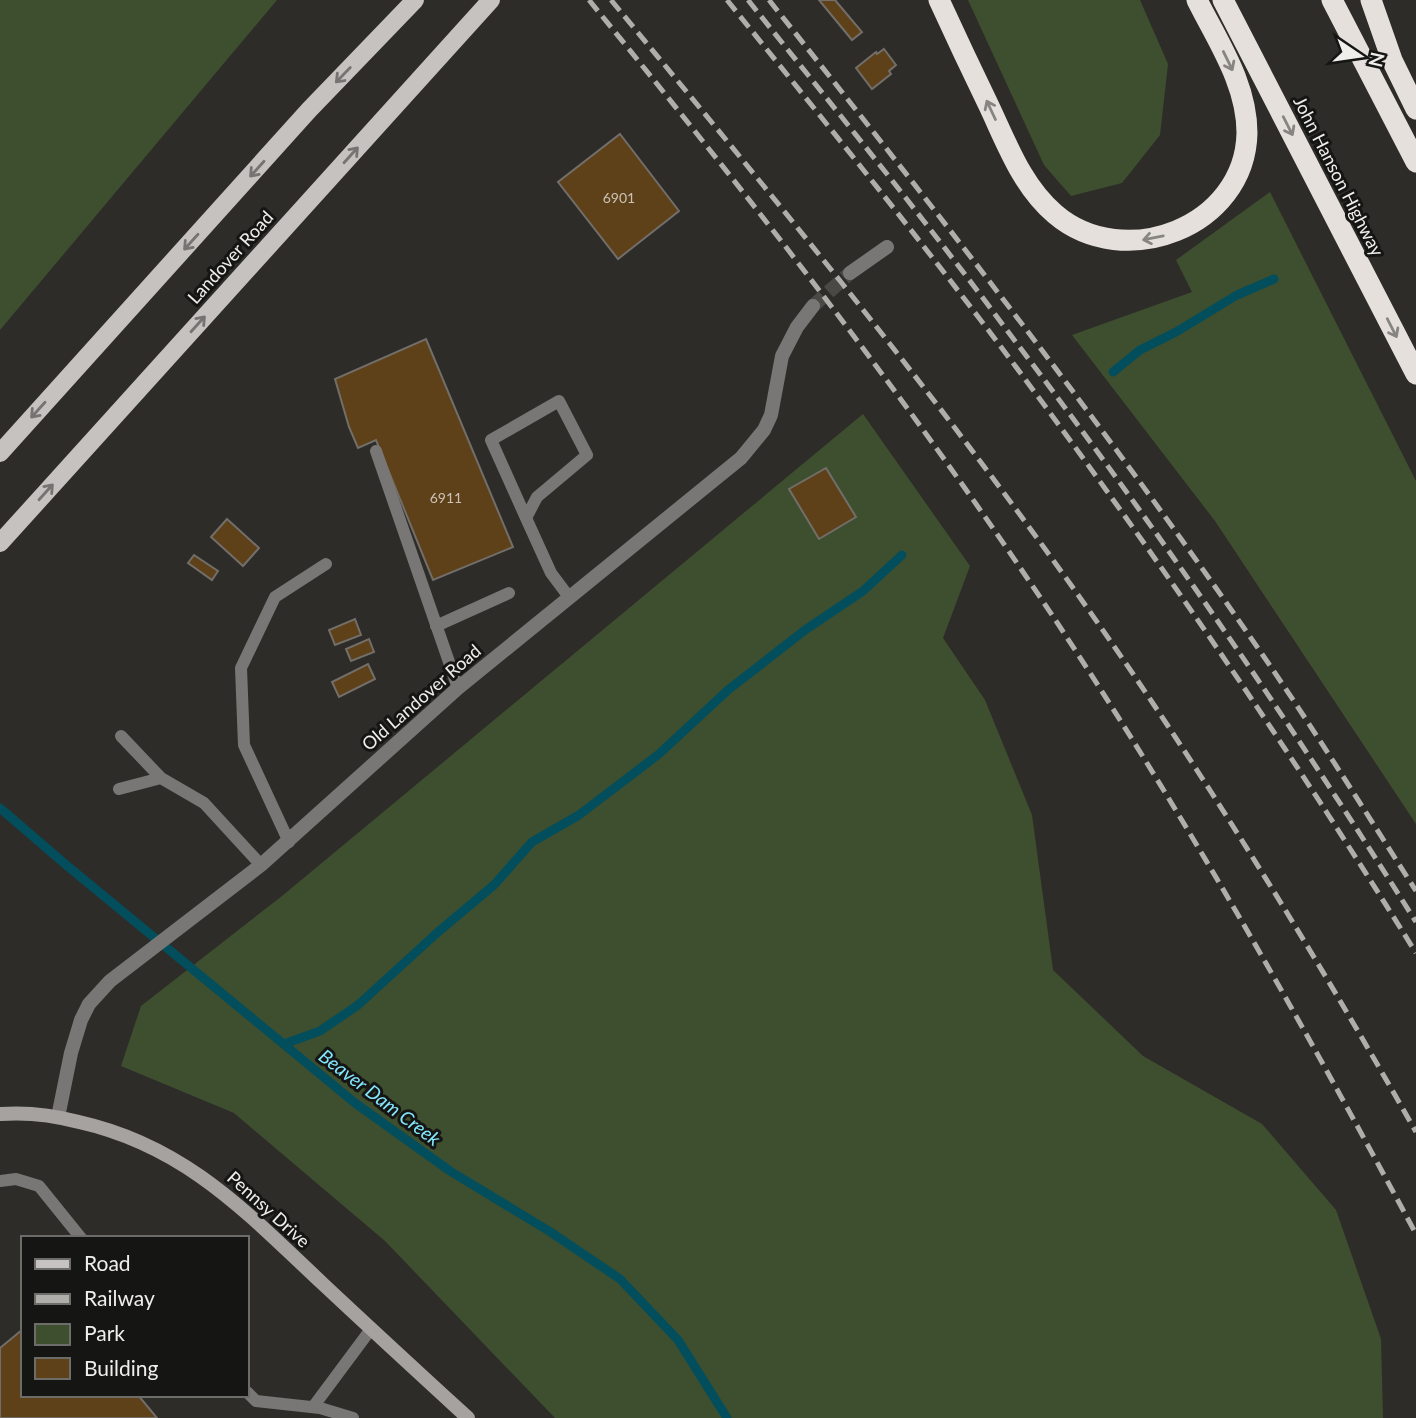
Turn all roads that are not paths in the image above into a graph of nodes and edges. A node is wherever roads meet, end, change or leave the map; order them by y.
1 (415, 0) edge
2 (491, 0) edge
3 (939, 0) edge
4 (1197, 0) edge
5 (1223, 0) edge
6 (1332, 0) edge
7 (1371, 0) edge
8 (1416, 108) edge
9 (1416, 162) edge
10 (887, 247) dead end
11 (850, 273) tunnel mouth
12 (813, 306) tunnel mouth
13 (1416, 374) edge
14 (376, 451) dead end
15 (0, 453) edge
16 (526, 518) junction
17 (0, 543) edge
18 (326, 564) dead end
19 (509, 593) dead end
20 (569, 597) junction
21 (436, 626) junction
22 (458, 688) junction
23 (121, 736) dead end
24 (161, 778) junction
25 (119, 789) dead end
26 (289, 842) junction
27 (261, 865) junction
28 (0, 1114) edge
29 (58, 1116) junction
30 (0, 1181) edge
31 (79, 1236) edge
32 (371, 1329) junction
33 (248, 1393) edge
34 (313, 1407) junction
35 (353, 1418) edge
36 (468, 1418) edge

1 -> 15 main road
17 -> 2 main road, Landover Road
4 -> 3 highway
5 -> 13 highway, John Hanson Highway
6 - 9 highway
7 - 8 highway
10 - 11 street
12 - 20 street, Old Landover Road
14 - 21 lane
16 - 16 lane
16 - 20 lane
18 - 26 lane
19 - 21 lane
20 - 22 street, Old Landover Road
21 - 22 lane
22 - 26 street, Old Landover Road
23 - 24 lane
24 - 25 lane
24 - 27 lane
26 - 27 street, Old Landover Road
27 - 29 street, Old Landover Road
28 - 29 main road, Pennsy Drive
29 - 32 main road, Pennsy Drive
30 - 31 lane
32 - 34 lane
32 - 36 main road, Pennsy Drive
33 - 34 lane
34 - 35 lane

